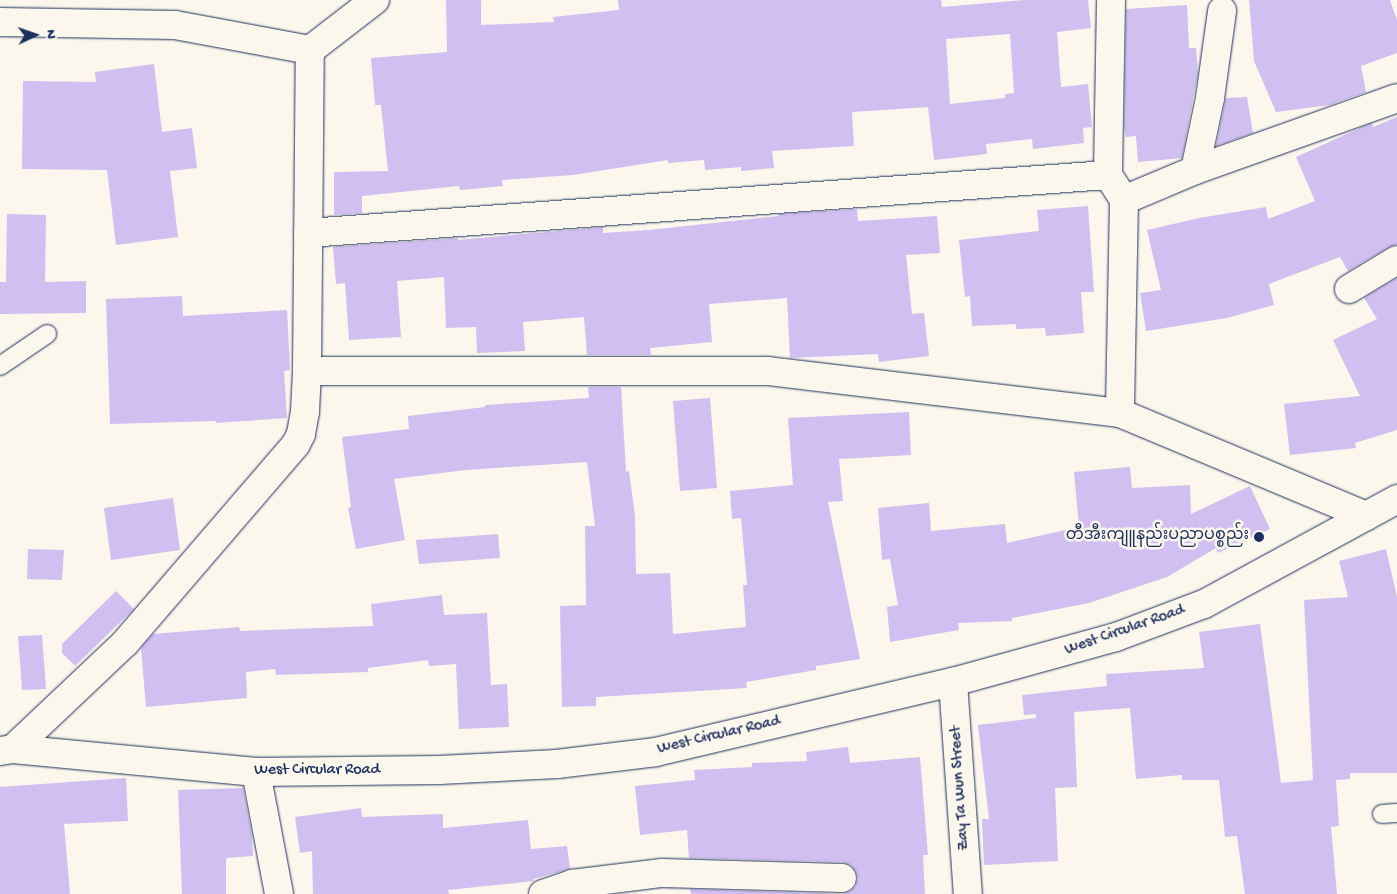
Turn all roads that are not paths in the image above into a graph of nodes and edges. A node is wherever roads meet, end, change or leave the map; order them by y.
1 (375, 0) edge
2 (1111, 0) edge
3 (1222, 11) dead end
4 (0, 22) edge
5 (310, 50) junction
6 (1397, 98) edge
7 (1195, 170) junction
8 (1108, 175) junction
9 (1124, 200) junction
10 (308, 233) junction
11 (1397, 260) edge
12 (1349, 289) dead end
13 (47, 334) dead end
14 (0, 366) edge
15 (307, 372) junction
16 (1120, 413) junction
17 (1397, 498) edge
18 (1366, 516) junction
19 (953, 682) junction
20 (6, 750) edge
21 (256, 772) junction
22 (842, 878) dead end
23 (279, 894) edge
24 (543, 894) edge
25 (968, 894) edge

1 - 5 street
2 - 8 street
3 - 7 street
4 - 5 street
5 - 10 street
6 - 7 street
7 - 9 street
8 - 9 street
8 - 10 street
9 - 16 street
10 - 15 street
11 - 12 street
13 - 14 lane
15 - 16 street
15 - 20 street
16 - 18 street
17 - 18 street, West Circular Road
18 - 19 street, West Circular Road
19 - 21 street, West Circular Road
19 - 25 street, Zay Ta Wun Street
20 - 21 street, West Circular Road
21 - 23 street
22 - 24 street

